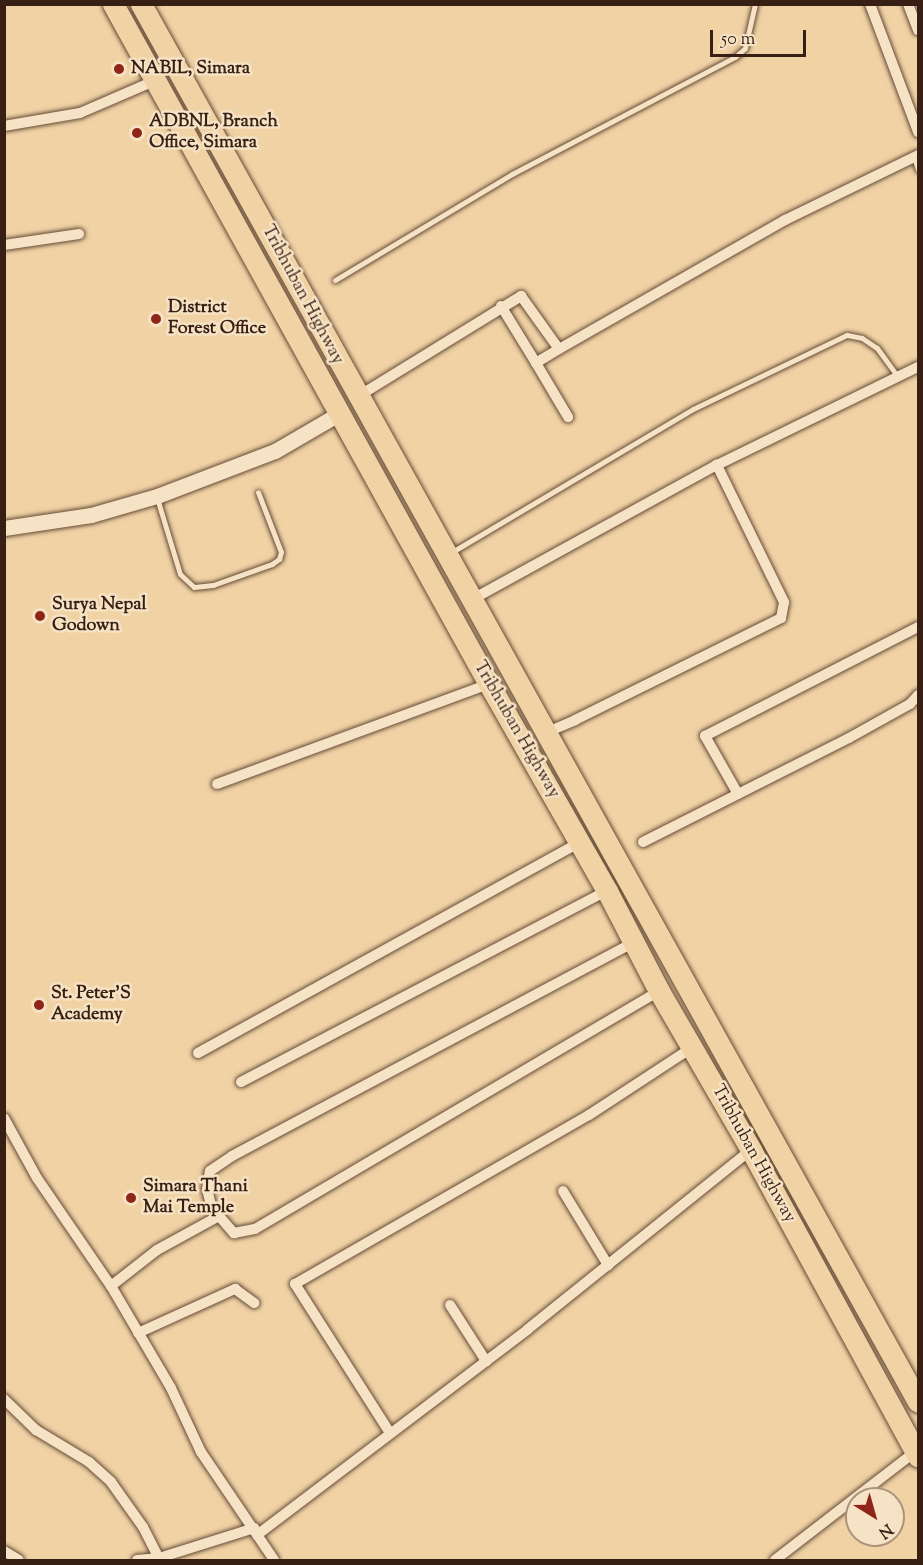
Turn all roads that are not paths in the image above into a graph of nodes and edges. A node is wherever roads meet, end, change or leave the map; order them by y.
1 (113, 4) edge
2 (141, 4) edge
3 (755, 4) edge
4 (870, 4) edge
5 (908, 4) edge
6 (918, 30) edge
7 (154, 81) junction
8 (4, 126) edge
9 (918, 132) edge
10 (916, 156) edge
11 (918, 169) edge
12 (79, 234) dead end
13 (4, 245) edge
14 (335, 280) dead end
15 (501, 306) junction
16 (559, 349) junction
17 (536, 363) junction
18 (918, 367) edge
19 (898, 377) junction
20 (357, 396) junction
21 (340, 413) junction
22 (568, 417) dead end
23 (717, 465) junction
24 (258, 492) dead end
25 (157, 496) junction
26 (4, 528) edge
27 (446, 555) junction
28 (471, 600) junction
29 (918, 627) edge
30 (489, 684) junction
31 (918, 695) edge
32 (545, 733) junction
33 (217, 784) dead end
34 (738, 794) junction
35 (579, 842) junction
36 (643, 842) dead end
37 (607, 891) junction
38 (634, 942) junction
39 (659, 991) junction
40 (693, 1047) junction
41 (198, 1053) dead end
42 (241, 1082) dead end
43 (4, 1118) edge
44 (751, 1150) junction
45 (563, 1191) dead end
46 (219, 1216) junction
47 (608, 1265) junction
48 (111, 1286) junction
49 (254, 1303) dead end
50 (450, 1305) dead end
51 (138, 1333) junction
52 (486, 1360) junction
53 (4, 1399) edge
54 (918, 1402) edge
55 (390, 1433) junction
56 (917, 1453) edge
57 (256, 1531) junction
58 (4, 1551) edge
59 (159, 1558) junction
60 (19, 1560) edge
61 (137, 1560) edge
62 (274, 1560) edge
63 (775, 1560) edge

1 - 7 highway, Tribhuban Highway
2 - 20 highway, Tribhuban Highway
3 - 14 lane
4 - 9 street
5 - 6 street
7 - 8 street
7 - 21 highway, Tribhuban Highway
10 - 11 lane
10 - 16 street
12 - 13 street
15 - 16 street
15 - 17 street
15 - 20 street
16 - 17 street
17 - 22 street
18 - 19 street
19 - 23 street
19 - 27 lane
20 - 27 highway, Tribhuban Highway
21 - 25 main road
21 - 30 highway, Tribhuban Highway
23 - 28 street
23 - 32 street
24 - 25 lane
25 - 26 main road
27 - 28 highway, Tribhuban Highway
28 - 32 highway, Tribhuban Highway
29 - 34 street
30 - 33 street
30 - 35 highway, Tribhuban Highway
31 - 34 street
32 - 54 highway, Tribhuban Highway
34 - 36 street
35 - 37 highway, Tribhuban Highway
35 - 41 street
37 - 38 highway, Tribhuban Highway
37 - 42 street
38 - 39 highway, Tribhuban Highway
38 - 46 street
39 - 40 highway, Tribhuban Highway
39 - 46 street
40 - 44 highway, Tribhuban Highway
40 - 55 street
43 - 48 street
44 - 47 street
44 - 56 highway, Tribhuban Highway
45 - 47 street
46 - 48 street
47 - 52 street
48 - 51 street
49 - 51 street
50 - 52 street
51 - 57 street
52 - 55 street
53 - 59 street
55 - 57 street
56 - 63 street
57 - 59 street
57 - 62 street
58 - 60 street
59 - 61 street

